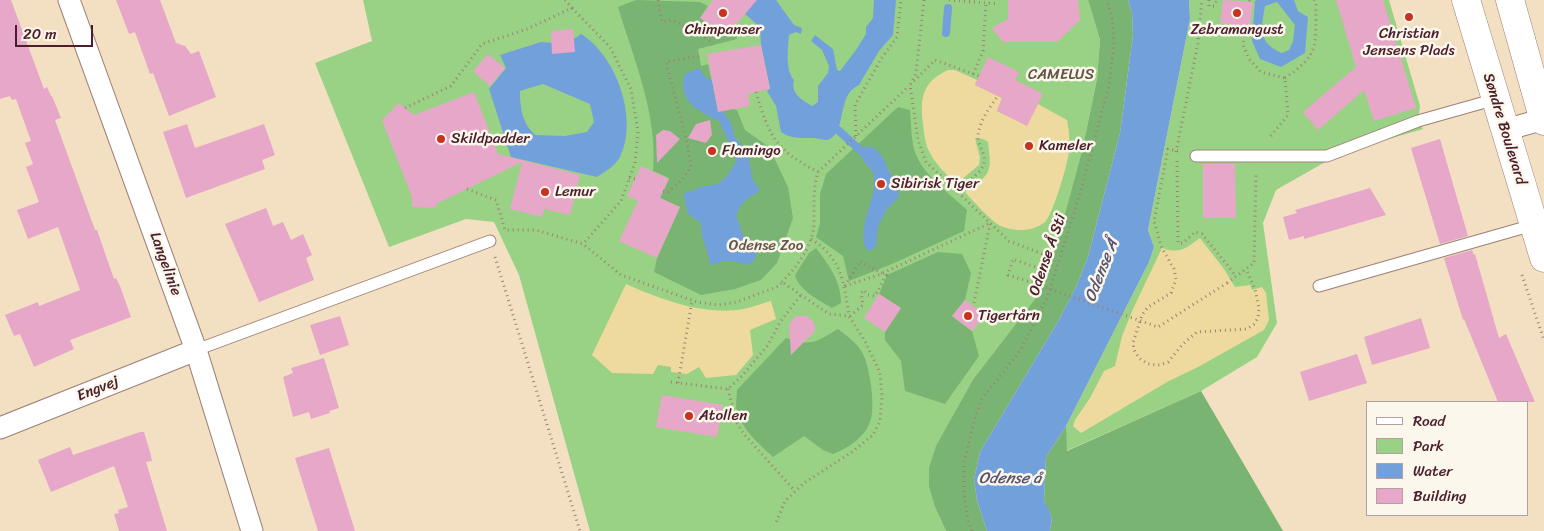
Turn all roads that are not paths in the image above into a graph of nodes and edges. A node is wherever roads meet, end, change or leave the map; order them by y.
1 (69, 0) edge
2 (1466, 0) edge
3 (1510, 0) edge
4 (1496, 100) junction
5 (1544, 120) edge
6 (1505, 130) junction
7 (1196, 156) dead end
8 (1533, 225) junction
9 (490, 242) road end
10 (1544, 258) edge
11 (1319, 286) dead end
12 (196, 350) junction
13 (0, 428) edge
14 (252, 531) edge

1 - 12 street, Langelinie
2 - 4 main road, Søndre Boulevard
3 - 5 main road
4 - 6 main road, Søndre Boulevard
4 - 7 lane
5 - 6 street
6 - 8 main road, Søndre Boulevard
8 - 10 main road, Søndre Boulevard
8 - 11 lane
9 - 12 lane
12 - 13 street, Engvej
12 - 14 street, Langelinie

